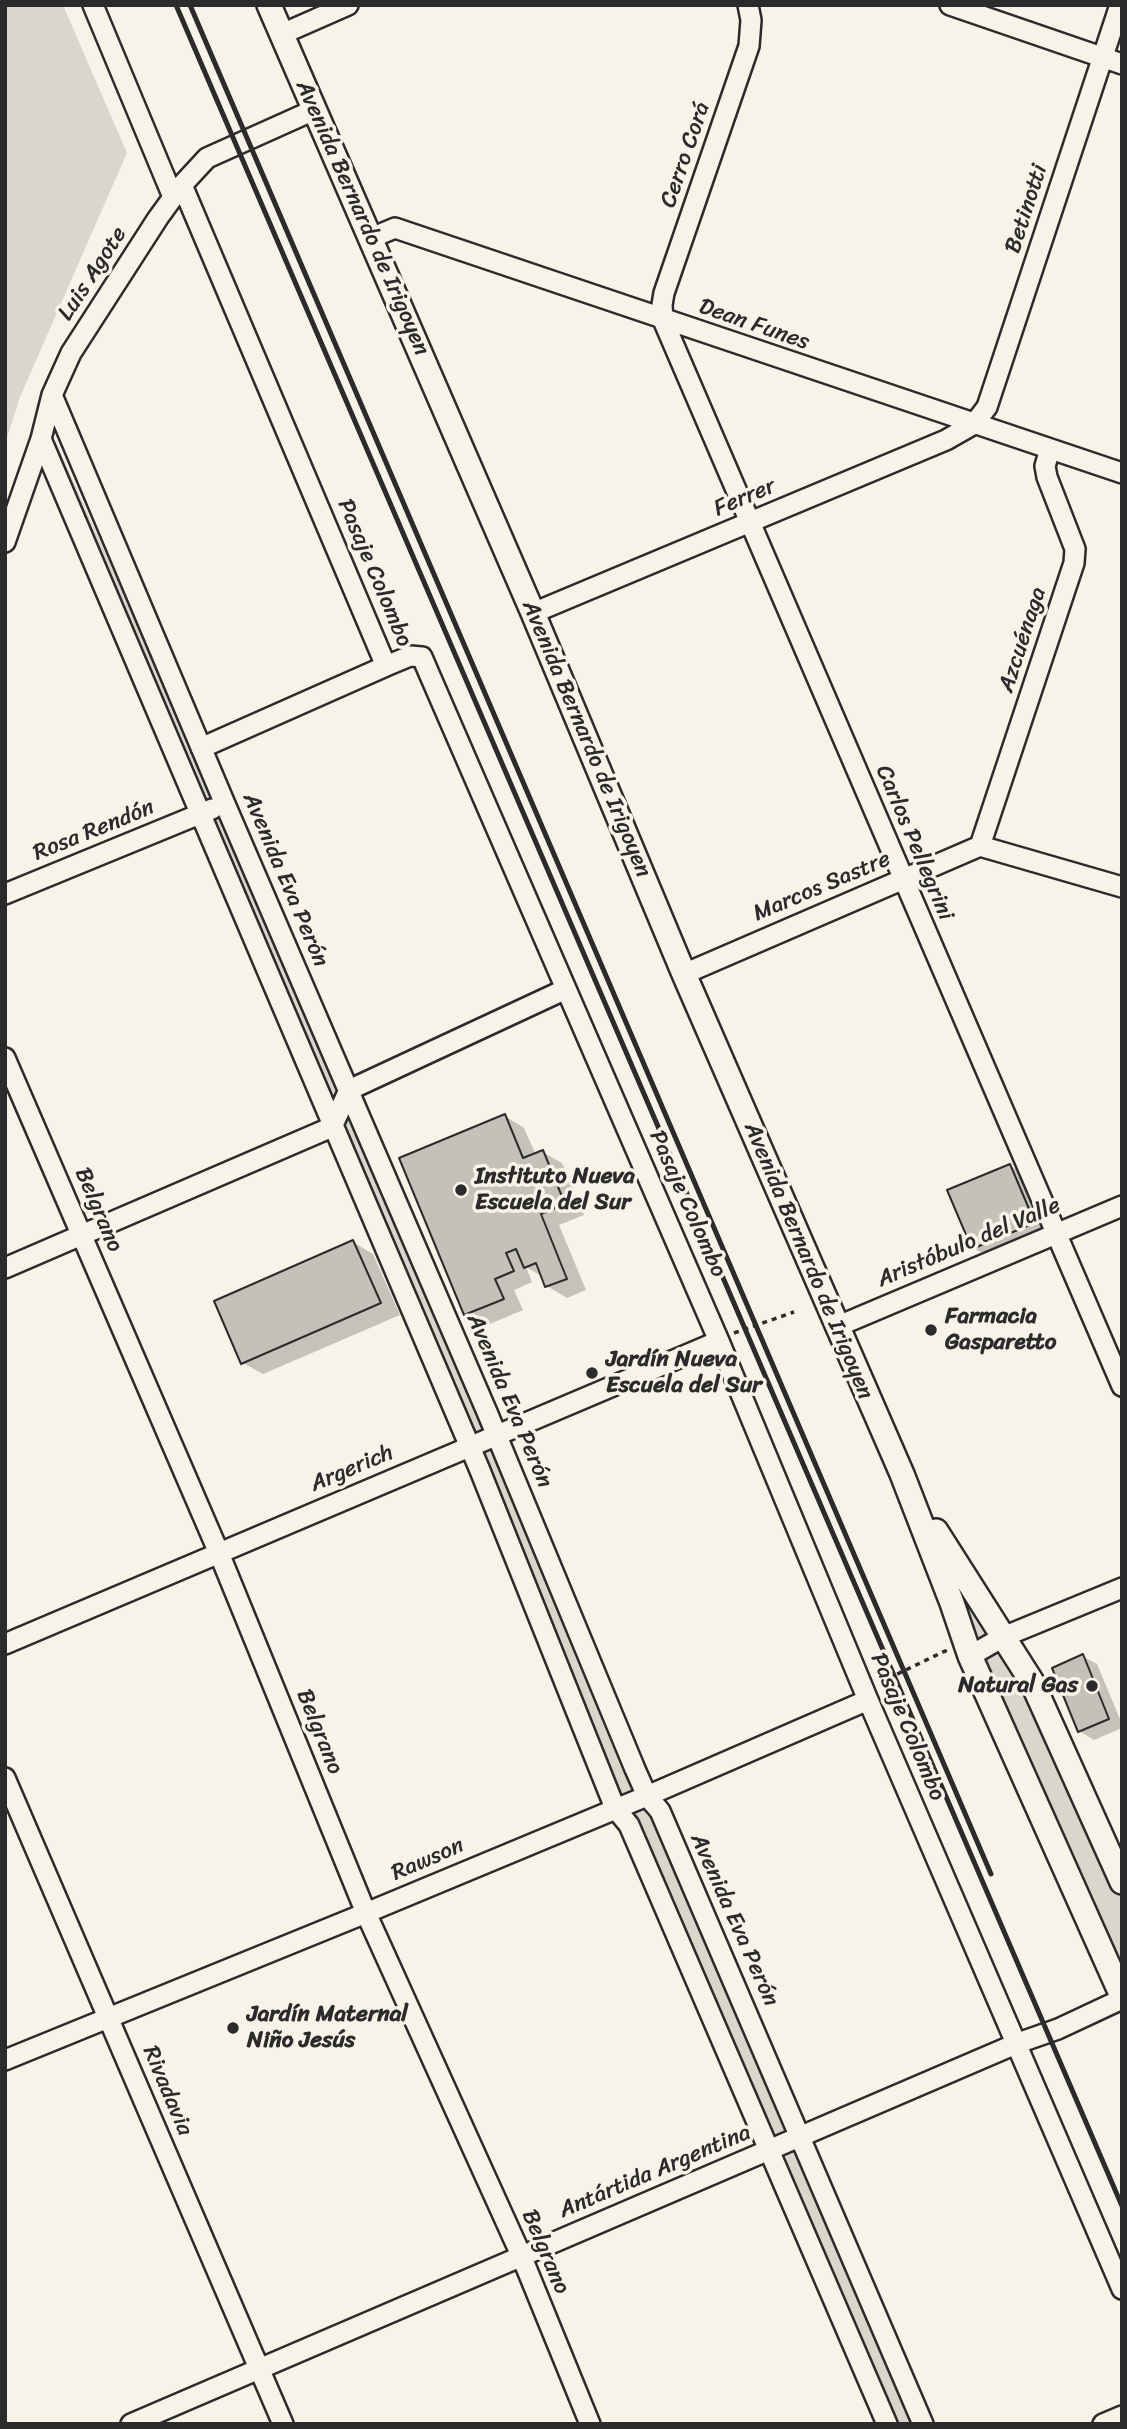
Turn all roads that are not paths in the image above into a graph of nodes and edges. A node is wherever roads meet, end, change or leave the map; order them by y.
1 (93, 5) edge
2 (269, 5) edge
3 (348, 5) edge
4 (748, 5) edge
5 (950, 5) edge
6 (1120, 5) edge
7 (282, 34) junction
8 (1112, 61) edge
9 (314, 110) junction
10 (177, 191) junction
11 (371, 238) junction
12 (663, 320) junction
13 (51, 395) junction
14 (974, 424) junction
15 (41, 439) junction
16 (1050, 449) junction
17 (1122, 472) edge
18 (13, 494) edge
19 (750, 522) junction
20 (5, 542) edge
21 (533, 613) junction
22 (386, 666) junction
23 (201, 748) junction
24 (225, 804) junction
25 (201, 814) junction
26 (980, 846) junction
27 (903, 879) junction
28 (1122, 887) edge
29 (5, 894) edge
30 (684, 974) junction
31 (566, 989) junction
32 (5, 1058) edge
33 (349, 1090) junction
34 (332, 1127) junction
35 (1122, 1206) edge
36 (1057, 1232) junction
37 (82, 1236) junction
38 (5, 1268) edge
39 (836, 1327) junction
40 (719, 1341) junction
41 (1122, 1385) edge
42 (497, 1435) junction
43 (470, 1446) junction
44 (902, 1474) junction
45 (219, 1553) junction
46 (1122, 1588) edge
47 (1003, 1637) junction
48 (5, 1644) edge
49 (970, 1656) junction
50 (868, 1700) junction
51 (5, 1778) edge
52 (647, 1796) junction
53 (615, 1808) junction
54 (1122, 1882) edge
55 (366, 1913) junction
56 (1122, 1997) edge
57 (108, 2016) junction
58 (1018, 2043) junction
59 (5, 2060) edge
60 (801, 2137) junction
61 (769, 2150) junction
62 (521, 2255) junction
63 (1122, 2289) edge
64 (259, 2368) junction
65 (1122, 2416) edge
66 (131, 2424) edge
67 (283, 2424) edge
68 (590, 2424) edge
69 (887, 2424) edge
70 (923, 2424) edge
71 (1103, 2424) edge

1 - 10 street, Pasaje Colombo
2 - 7 main road, Avenida Bernardo de Irigoyen
3 - 7 street
4 - 12 street, Cerro Corá
5 - 8 street
6 - 8 street, Betinotti
7 - 9 main road, Avenida Bernardo de Irigoyen
8 - 14 street, Betinotti
9 - 10 street, Luis Agote
9 - 11 main road, Avenida Bernardo de Irigoyen
10 - 13 street, Luis Agote
10 - 22 street, Pasaje Colombo
11 - 12 street, Dean Funes
11 - 21 main road, Avenida Bernardo de Irigoyen
12 - 14 street, Dean Funes
12 - 19 street, Carlos Pellegrini
13 - 15 street, Luis Agote
13 - 23 street, Avenida Eva Perón
14 - 16 street, Dean Funes
14 - 19 street, Ferrer
15 - 18 street, Luis Agote
15 - 25 street
16 - 17 street, Dean Funes
16 - 26 street, Azcuénaga
18 - 20 street, Luis Agote
19 - 21 street, Ferrer
19 - 27 street, Carlos Pellegrini
21 - 30 main road, Avenida Bernardo de Irigoyen
22 - 23 street
22 - 31 street, Pasaje Colombo
23 - 24 street, Avenida Eva Perón
24 - 25 street, Rosa Rendón
24 - 33 street, Avenida Eva Perón
25 - 29 street, Rosa Rendón
25 - 34 street
26 - 27 street, Marcos Sastre
26 - 28 street
27 - 30 street, Marcos Sastre
27 - 36 street, Carlos Pellegrini
30 - 39 main road, Avenida Bernardo de Irigoyen
31 - 33 street
31 - 40 street, Pasaje Colombo
32 - 37 street, Belgrano
33 - 34 street
33 - 42 street, Avenida Eva Perón
34 - 37 street
34 - 43 street
35 - 36 street, Aristóbulo del Valle
36 - 39 street, Aristóbulo del Valle
36 - 41 street, Carlos Pellegrini
37 - 38 street
37 - 45 street, Belgrano
39 - 44 main road, Avenida Bernardo de Irigoyen
40 - 42 street, Argerich
40 - 50 street, Pasaje Colombo
42 - 43 street, Argerich
42 - 52 street, Avenida Eva Perón
43 - 45 street, Argerich
43 - 53 street
44 - 47 main road
44 - 49 main road
45 - 48 street, Argerich
45 - 55 street, Belgrano
46 - 47 street
47 - 49 street
47 - 54 main road
49 - 56 main road
50 - 52 street, Rawson
50 - 58 street, Pasaje Colombo
51 - 57 street, Rivadavia
52 - 53 street, Rawson
52 - 60 street, Avenida Eva Perón
53 - 55 street, Rawson
53 - 61 street
55 - 57 street, Rawson
55 - 62 street, Belgrano
56 - 58 street, Antártida Argentina
57 - 59 street, Rawson
57 - 64 street, Rivadavia
58 - 60 street, Antártida Argentina
58 - 63 street, Pasaje Colombo
60 - 61 street, Antártida Argentina
60 - 70 street, Avenida Eva Perón
61 - 62 street, Antártida Argentina
61 - 69 street
62 - 64 street, Antártida Argentina
62 - 68 street, Belgrano
64 - 66 street, Antártida Argentina
64 - 67 street, Rivadavia
65 - 71 street

